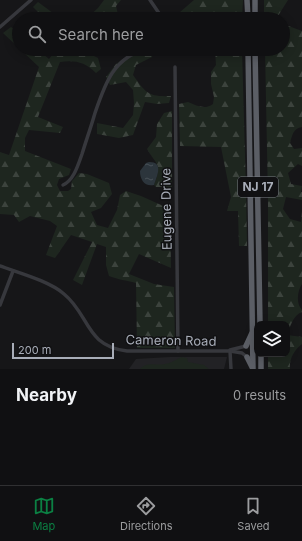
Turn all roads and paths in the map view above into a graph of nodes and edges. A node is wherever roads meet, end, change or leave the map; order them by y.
1 (31, 0) edge
2 (150, 0) edge
3 (247, 0) edge
4 (255, 0) edge
5 (17, 12) edge
6 (158, 12) edge
7 (248, 12) edge
8 (255, 12) edge
9 (12, 17) edge
10 (0, 27) edge
11 (131, 56) edge
12 (248, 56) edge
13 (256, 56) edge
14 (175, 67) dead end
15 (63, 185) dead end
16 (0, 266) edge
17 (13, 271) junction
18 (0, 305) edge
19 (260, 321) edge
20 (252, 333) junction
21 (246, 346) joint
22 (178, 351) junction
23 (230, 351) junction
24 (247, 357) joint
25 (261, 357) edge
26 (231, 369) edge
27 (253, 369) edge
28 (261, 369) edge

1 - 5 street
2 - 6 street
3 - 7 highway
4 - 8 highway
9 - 10 street
11 - 15 street
12 - 20 highway, NJ 17
13 - 19 highway, NJ 17
14 - 22 street, Eugene Drive
16 - 17 street, Cameron Road
17 - 18 street
17 - 22 street, Cameron Road
20 - 21 highway
20 - 27 highway, NJ 17
21 - 23 street, Cameron Road
22 - 23 street, Cameron Road
23 - 24 street, Cameron Road
23 - 26 street
24 - 27 highway
25 - 28 highway

